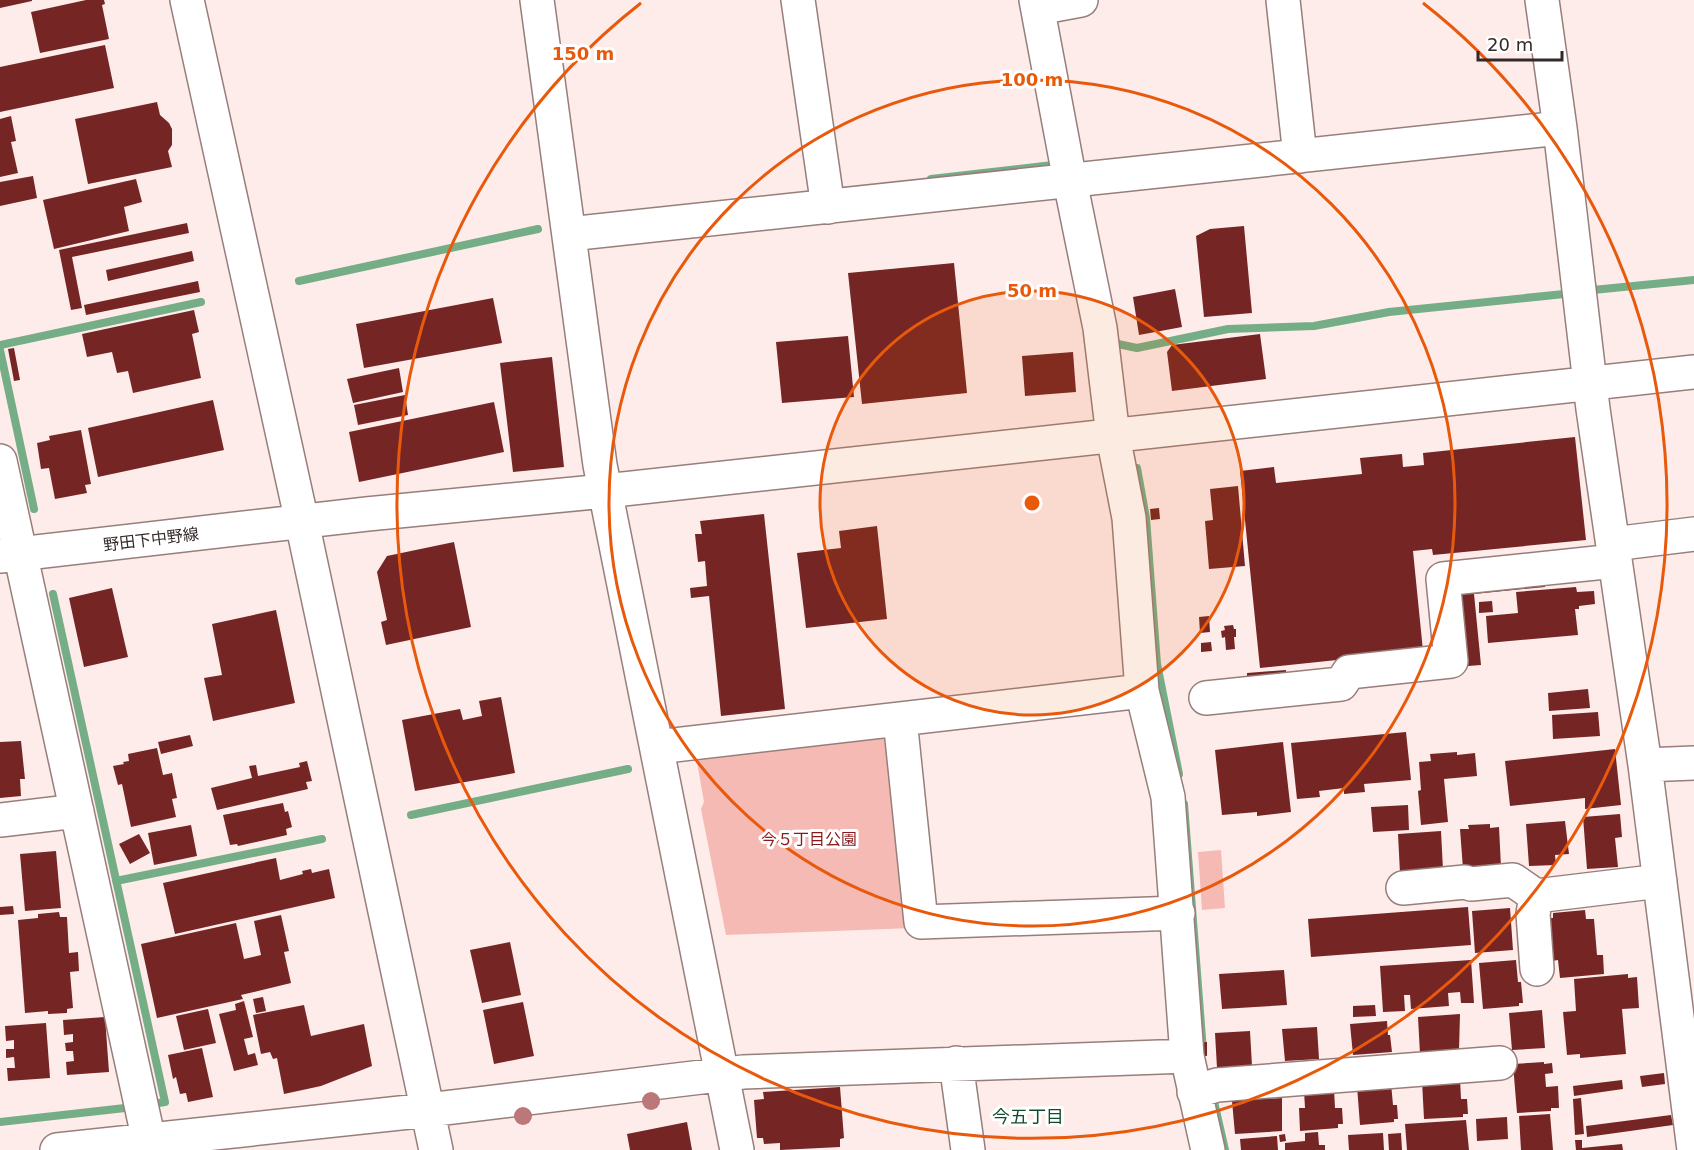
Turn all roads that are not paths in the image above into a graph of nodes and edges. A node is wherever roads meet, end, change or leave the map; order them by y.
1 (187, 0) edge
2 (537, 0) edge
3 (798, 0) edge
4 (1283, 0) edge
5 (1542, 0) edge
6 (1051, 4) edge
7 (1560, 128) junction
8 (1300, 156) junction
9 (1074, 173) junction
10 (828, 207) junction
11 (569, 234) junction
12 (1694, 372) edge
13 (1591, 383) junction
14 (1113, 436) junction
15 (0, 460) edge
16 (605, 491) junction
17 (302, 522) junction
18 (1694, 534) edge
19 (1614, 553) junction
20 (10, 555) edge
21 (1142, 691) junction
22 (1206, 698) dead end
23 (900, 728) junction
24 (657, 747) junction
25 (1694, 763) edge
26 (1645, 765) junction
27 (77, 811) junction
28 (0, 820) edge
29 (1660, 881) junction
30 (1403, 888) dead end
31 (1536, 896) junction
32 (1178, 913) junction
33 (1537, 969) dead end
34 (1187, 1056) junction
35 (1500, 1061) dead end
36 (956, 1063) junction
37 (720, 1075) junction
38 (1205, 1088) junction
39 (428, 1110) junction
40 (145, 1126) edge
41 (57, 1150) edge
42 (436, 1150) edge
43 (737, 1150) edge
44 (968, 1150) edge
45 (1208, 1150) edge
46 (1694, 1150) edge

1 - 17 street
2 - 11 street
3 - 10 street
4 - 8 street
5 - 7 street
6 - 9 street
7 - 8 street
7 - 13 street
8 - 9 street
9 - 10 street
9 - 14 street
10 - 11 street
11 - 16 street
12 - 13 street, 野田下中野線
13 - 14 street, 野田下中野線
13 - 19 street
14 - 16 street, 野田下中野線
14 - 21 street
15 - 20 street
16 - 17 street, 野田下中野線
16 - 24 street
17 - 20 street, 野田下中野線
17 - 39 street
18 - 19 street
19 - 22 street
19 - 26 street
20 - 27 street
21 - 23 street
21 - 32 street
23 - 24 street
23 - 32 street
24 - 37 street
25 - 26 street
26 - 29 street
27 - 28 street
27 - 40 street
29 - 31 street
29 - 46 street
30 - 31 street
31 - 33 street
32 - 34 street
34 - 36 street
34 - 38 street
35 - 38 street
36 - 37 street
36 - 44 street
37 - 39 street
37 - 43 street
38 - 45 street
39 - 40 street
39 - 42 street
40 - 41 street

